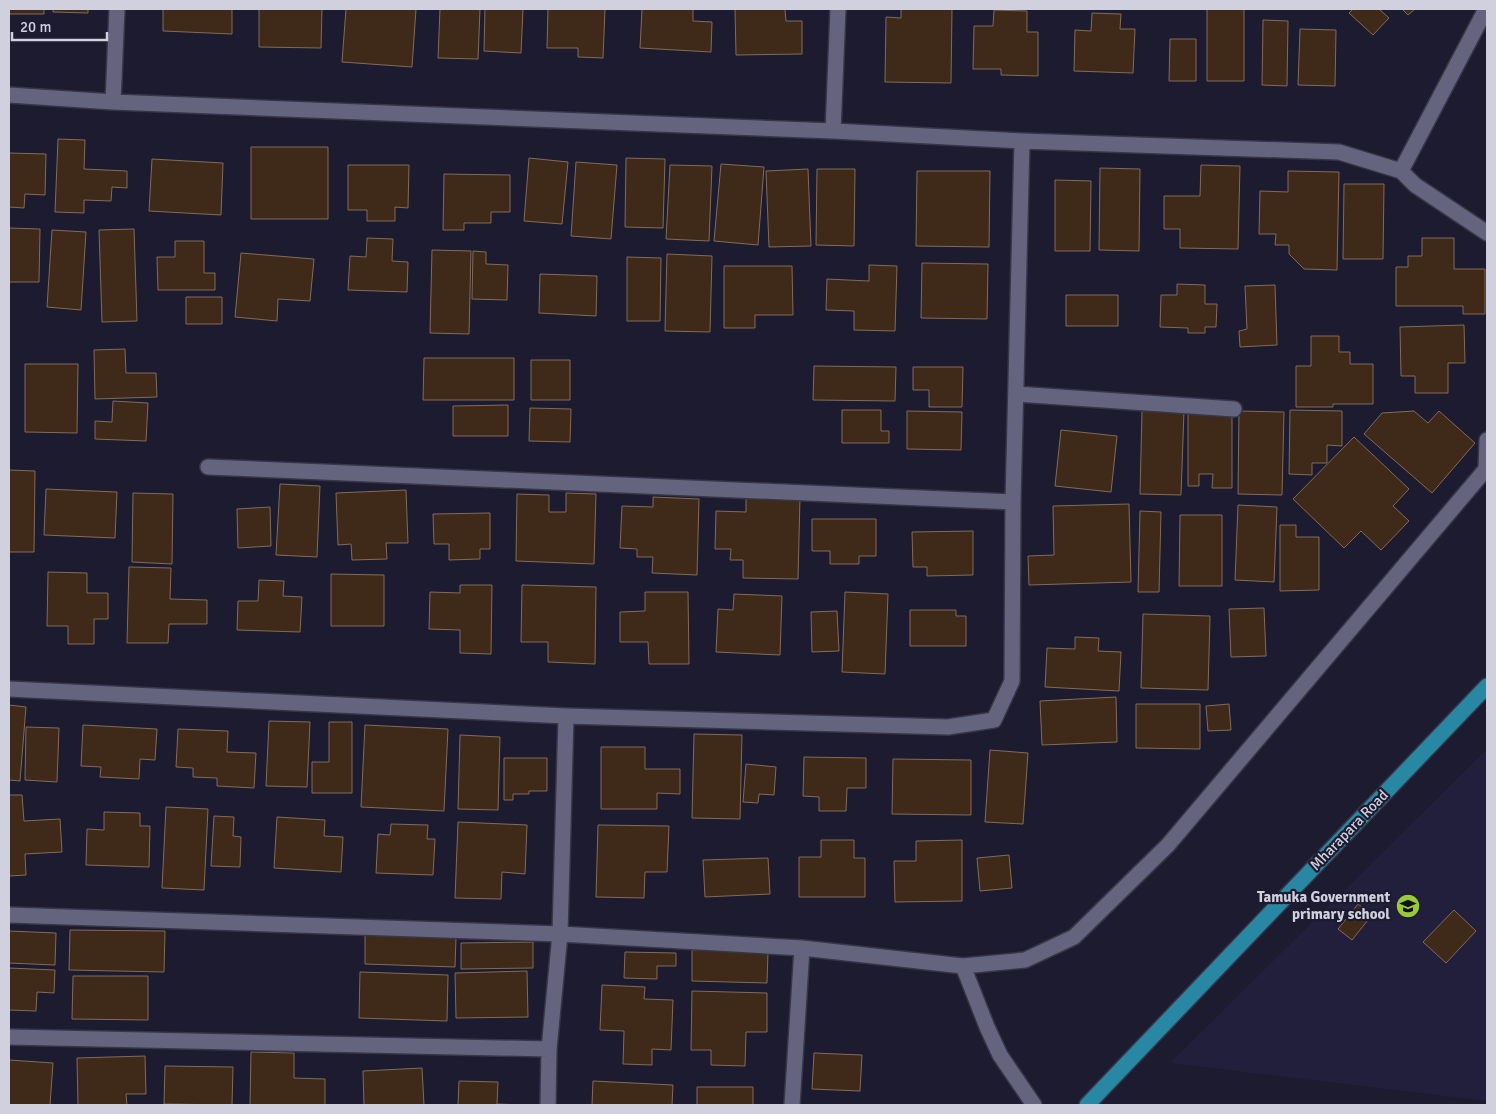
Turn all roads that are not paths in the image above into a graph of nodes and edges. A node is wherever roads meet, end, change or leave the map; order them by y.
1 (117, 9) edge
2 (838, 9) edge
3 (1486, 9) edge
4 (9, 95) edge
5 (113, 102) junction
6 (833, 131) junction
7 (1022, 141) junction
8 (1401, 171) junction
9 (1487, 233) edge
10 (1016, 394) junction
11 (1234, 409) dead end
12 (1487, 440) edge
13 (208, 467) dead end
14 (1486, 468) edge
15 (1013, 502) junction
16 (1487, 686) edge
17 (9, 689) edge
18 (566, 716) junction
19 (9, 915) edge
20 (560, 934) junction
21 (802, 948) junction
22 (963, 966) junction
23 (9, 1037) edge
24 (549, 1049) junction
25 (548, 1105) edge
26 (792, 1105) edge
27 (1034, 1105) edge
28 (1087, 1105) edge

1 - 5 street
2 - 6 street
3 - 8 street
4 - 5 street
5 - 6 street
6 - 7 street
7 - 8 street
7 - 10 street
8 - 9 street
10 - 11 street
10 - 15 street
12 - 14 street
13 - 15 street
14 - 22 street
15 - 18 street
16 - 28 main road, Mharapara Road
17 - 18 street
18 - 20 street
19 - 20 street
20 - 21 street
20 - 24 street
21 - 22 street
21 - 26 street
22 - 27 street
23 - 24 street
24 - 25 street

